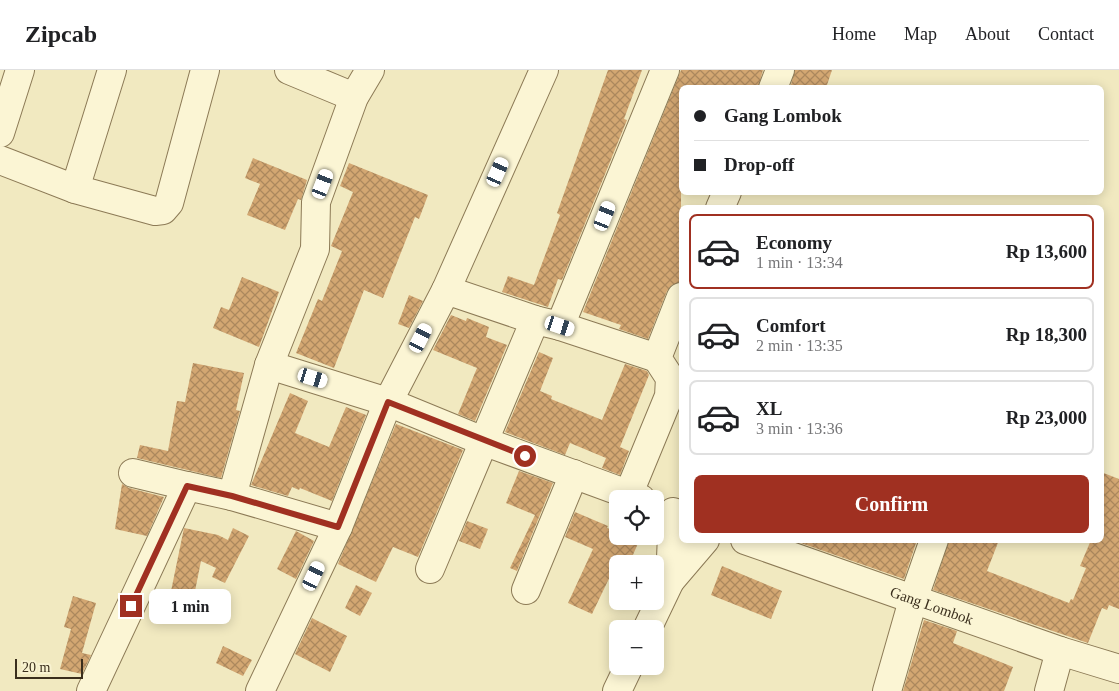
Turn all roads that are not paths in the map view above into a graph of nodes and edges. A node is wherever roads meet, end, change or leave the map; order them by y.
1 (20, 70) edge
2 (112, 70) edge
3 (205, 70) edge
4 (370, 70) edge
5 (544, 70) edge
6 (665, 70) edge
7 (780, 70) edge
8 (293, 72) edge
9 (774, 85) edge
10 (354, 97) junction
11 (0, 133) edge
12 (0, 160) edge
13 (75, 189) junction
14 (446, 290) junction
15 (679, 302) edge
16 (547, 323) junction
17 (657, 358) junction
18 (269, 365) junction
19 (388, 402) junction
20 (483, 441) junction
21 (132, 473) dead end
22 (574, 474) junction
23 (187, 486) junction
24 (618, 490) edge
25 (637, 490) edge
26 (232, 496) junction
27 (670, 511) edge
28 (338, 527) junction
29 (702, 543) edge
30 (753, 543) edge
31 (933, 543) edge
32 (430, 569) dead end
33 (670, 581) junction
34 (526, 590) dead end
35 (913, 600) junction
36 (651, 620) edge
37 (1060, 651) junction
38 (1119, 669) edge
39 (625, 675) edge
40 (90, 691) edge
41 (260, 691) edge
42 (617, 691) edge
43 (887, 691) edge
44 (1049, 691) edge

1 - 11 street
2 - 13 street
3 - 13 street
4 - 10 street
5 - 14 street
6 - 16 street
7 - 9 street
8 - 10 street
10 - 18 street
12 - 13 street
14 - 16 street
14 - 19 street
15 - 17 street
16 - 17 street
16 - 20 street
17 - 25 street
18 - 19 street
18 - 26 street
19 - 20 street
19 - 28 street
20 - 22 street
20 - 32 street
21 - 23 street
22 - 24 street
22 - 34 street
23 - 26 street
23 - 40 street
26 - 28 street
27 - 33 street
28 - 41 street
29 - 33 street
30 - 35 street, Gang Lombok
31 - 35 street
33 - 36 street
35 - 37 street, Gang Lombok
35 - 43 street
37 - 38 street, Gang Lombok
37 - 44 street
39 - 42 street

